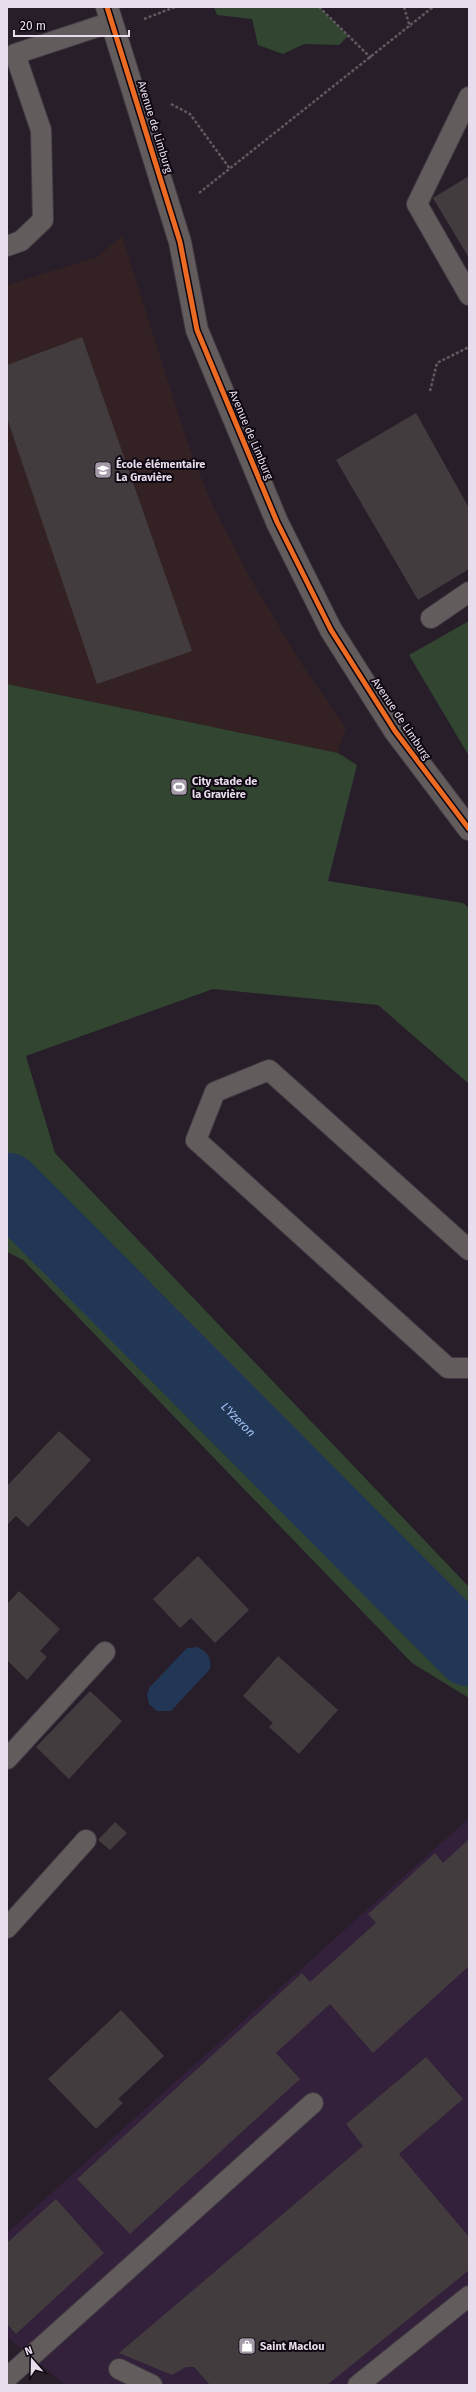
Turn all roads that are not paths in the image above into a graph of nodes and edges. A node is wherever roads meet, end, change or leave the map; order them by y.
1 (109, 14) edge
2 (469, 97) edge
3 (7, 246) edge
4 (469, 296) edge
5 (469, 592) edge
6 (431, 618) dead end
7 (469, 829) edge
8 (469, 1250) edge
9 (469, 1368) edge
10 (105, 1652) dead end
11 (7, 1760) edge
12 (86, 1840) dead end
13 (7, 1928) edge
14 (313, 2103) dead end
15 (469, 2296) edge
16 (119, 2369) dead end
17 (7, 2378) edge
18 (152, 2385) edge
19 (358, 2385) edge

1 - 3 lane
1 - 7 street, Avenue de Limburg
2 - 4 lane
5 - 6 lane
8 - 9 lane
10 - 11 lane
12 - 13 lane
14 - 17 lane
15 - 19 lane
16 - 18 lane

